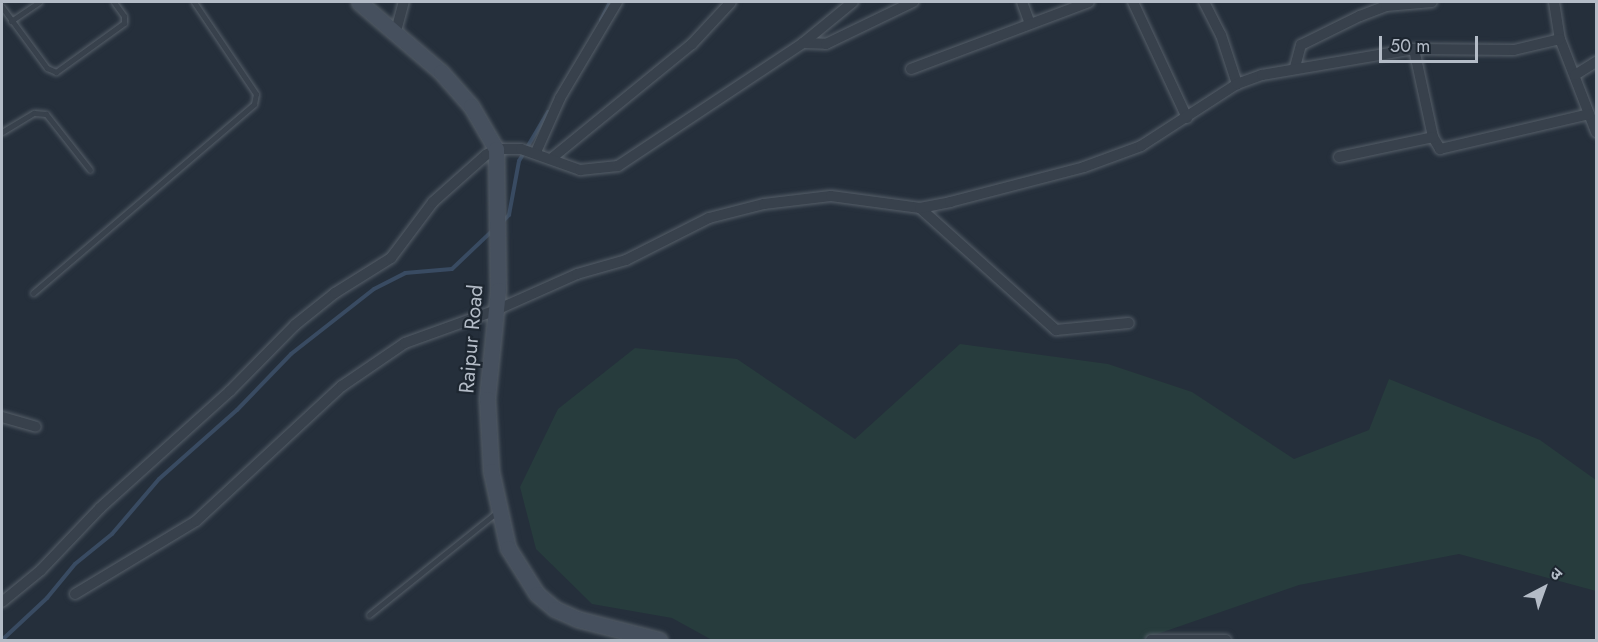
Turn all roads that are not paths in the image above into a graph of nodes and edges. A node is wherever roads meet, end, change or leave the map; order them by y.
1 (39, 2) edge
2 (114, 2) edge
3 (194, 2) edge
4 (359, 2) edge
5 (404, 2) edge
6 (617, 2) edge
7 (731, 2) edge
8 (854, 2) edge
9 (912, 2) edge
10 (1022, 2) edge
11 (1089, 2) edge
12 (1133, 2) edge
13 (1204, 2) edge
14 (1431, 2) edge
15 (1554, 2) edge
16 (2, 8) edge
17 (11, 21) junction
18 (1030, 24) junction
19 (396, 31) junction
20 (1560, 39) junction
21 (803, 43) junction
22 (1414, 49) junction
23 (1596, 62) edge
24 (1295, 67) junction
25 (911, 69) dead end
26 (1575, 75) junction
27 (1237, 84) junction
28 (1589, 114) junction
29 (1187, 118) junction
30 (2, 132) edge
31 (1596, 132) edge
32 (1433, 137) junction
33 (496, 149) junction
34 (529, 151) junction
35 (1339, 157) dead end
36 (552, 158) junction
37 (90, 170) dead end
38 (920, 208) junction
39 (33, 293) dead end
40 (494, 311) junction
41 (1129, 323) dead end
42 (2, 417) edge
43 (36, 427) dead end
44 (497, 512) junction
45 (75, 594) dead end
46 (2, 602) edge
47 (369, 615) dead end
48 (659, 640) edge
49 (1151, 640) edge
50 (1226, 640) edge

1 - 17 lane
2 - 17 lane
3 - 39 lane
4 - 19 main road
5 - 19 street
6 - 34 street
7 - 36 street
8 - 21 street
9 - 21 street
10 - 18 street
11 - 18 street
12 - 29 street
13 - 27 street
14 - 24 street
15 - 20 street
16 - 17 lane
18 - 25 street
19 - 33 main road
20 - 22 street
20 - 26 street
21 - 36 street
22 - 24 street
22 - 32 street
23 - 26 street
24 - 27 street
26 - 28 street
27 - 29 street
28 - 31 street
28 - 32 street
29 - 38 street
30 - 37 lane
32 - 35 street
33 - 34 street
33 - 40 main road, Raipur Road
33 - 46 street
34 - 36 street
38 - 40 street
38 - 41 street
40 - 44 main road, Raipur Road
40 - 45 street
42 - 43 street
44 - 47 lane
44 - 48 main road, Raipur Road
49 - 50 street

